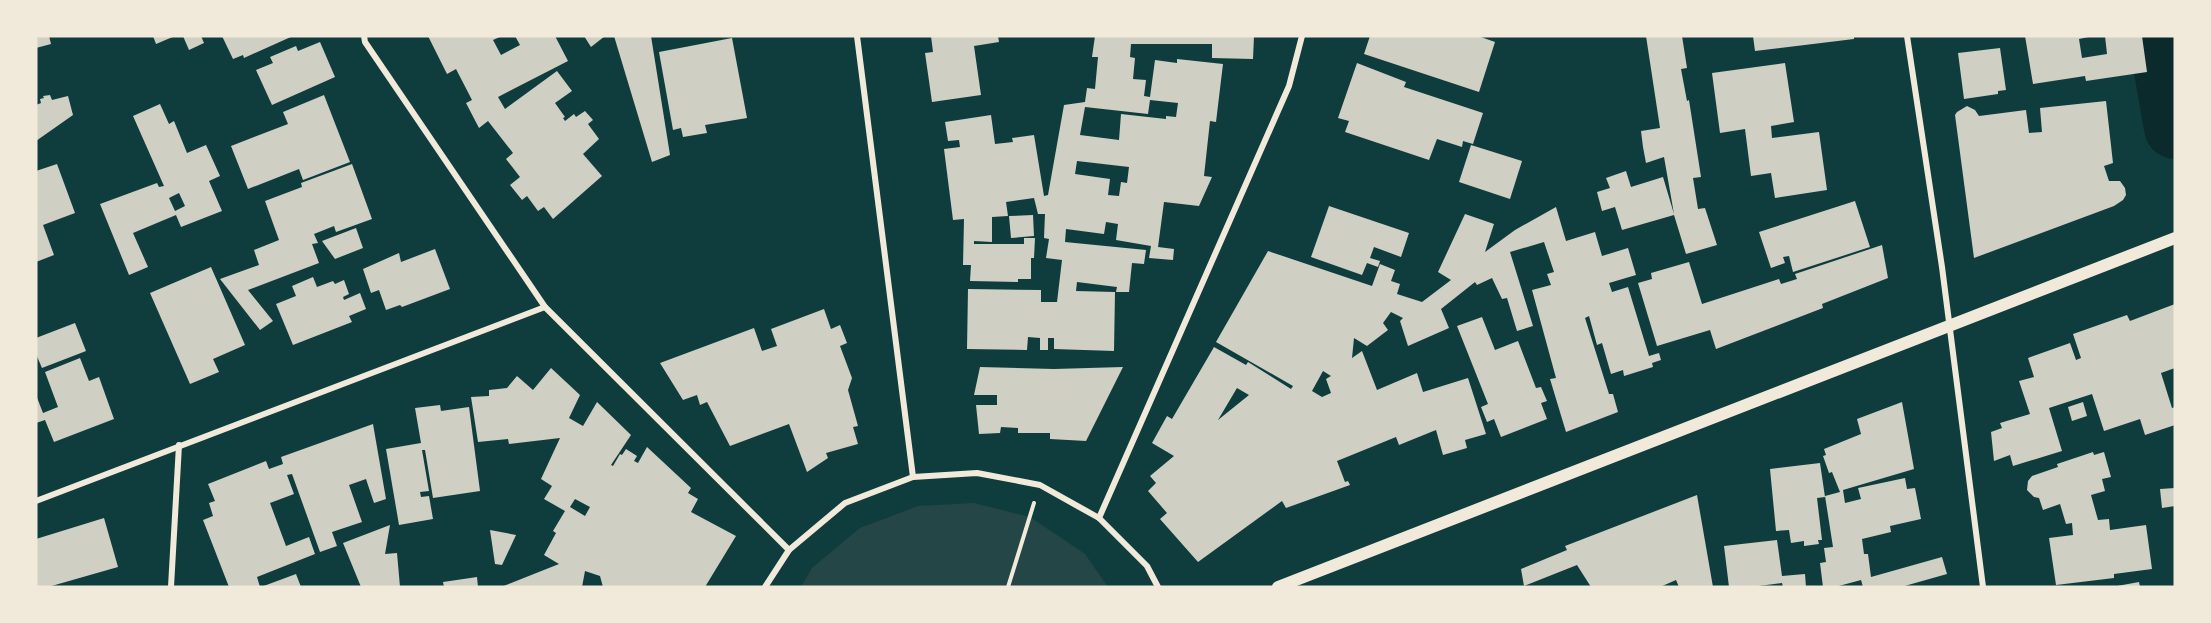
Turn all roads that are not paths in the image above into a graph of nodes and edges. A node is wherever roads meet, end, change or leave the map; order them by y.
1 (364, 36) edge
2 (857, 36) edge
3 (1302, 36) edge
4 (1907, 36) edge
5 (2175, 238) edge
6 (545, 307) junction
7 (1949, 326) junction
8 (179, 445) junction
9 (913, 477) junction
10 (36, 501) edge
11 (1099, 518) junction
12 (789, 550) junction
13 (171, 587) edge
14 (765, 587) edge
15 (1158, 587) edge
16 (1278, 587) edge
17 (1983, 587) edge

1 - 6 street
2 - 9 street
3 - 11 street
4 - 7 street
5 - 7 main road
6 - 8 street
6 - 12 street
7 - 16 main road
7 - 17 street
8 - 10 street
8 - 13 street
9 - 11 street
9 - 12 street
11 - 15 street
12 - 14 street

